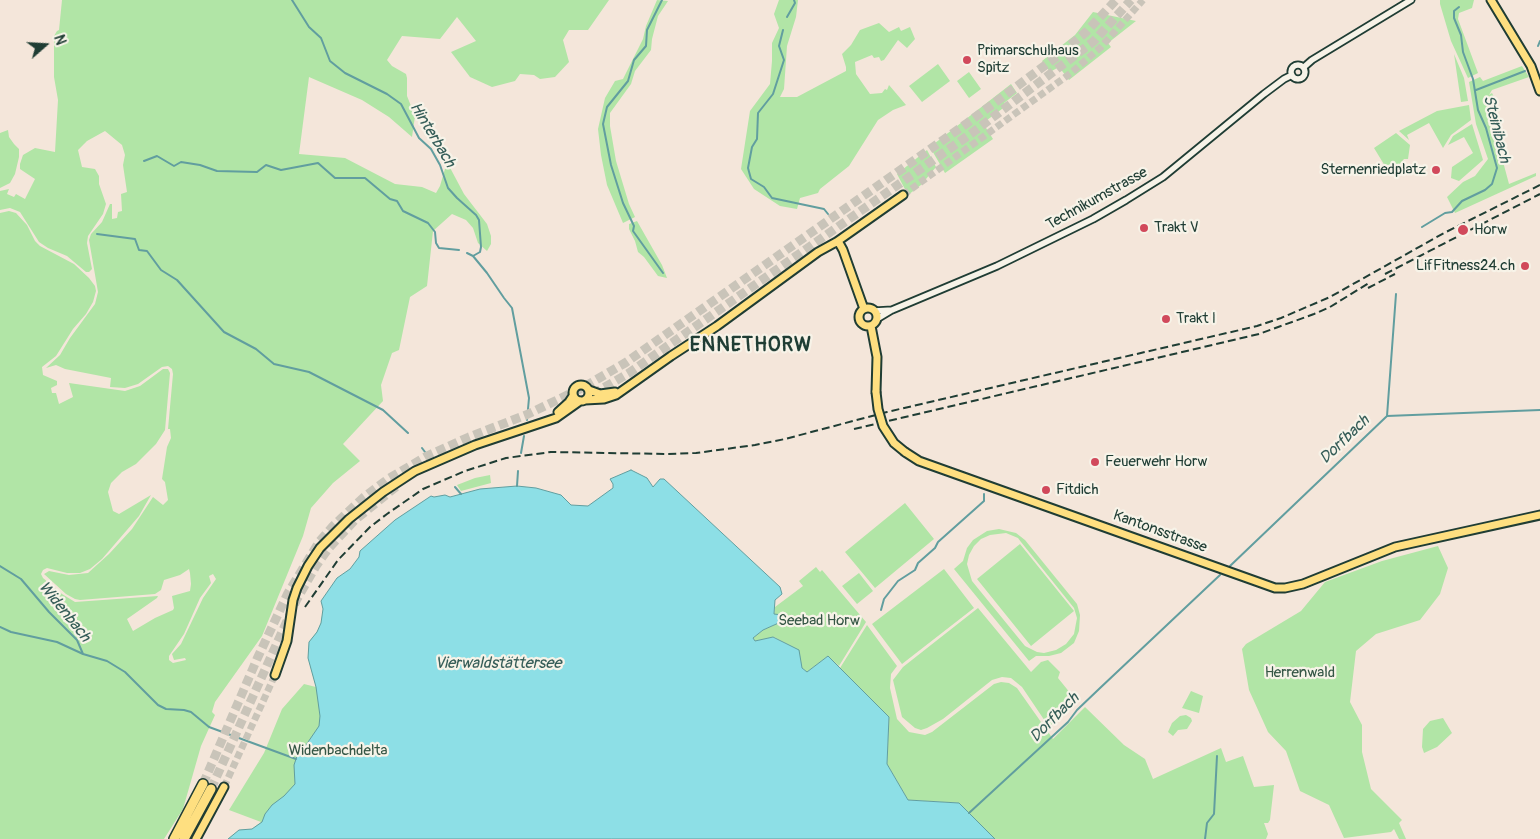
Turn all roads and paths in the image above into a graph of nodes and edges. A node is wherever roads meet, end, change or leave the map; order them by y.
1 (1411, 0) edge
2 (1491, 0) edge
3 (1304, 67) junction
4 (1292, 75) junction
5 (1540, 91) edge
6 (902, 195) tunnel mouth
7 (838, 241) junction
8 (864, 309) junction
9 (875, 310) junction
10 (892, 310) junction
11 (877, 319) junction
12 (870, 326) junction
13 (589, 390) junction
14 (620, 391) junction
15 (573, 396) junction
16 (583, 401) junction
17 (548, 420) junction
18 (1540, 515) edge
19 (274, 675) tunnel mouth
20 (224, 787) tunnel mouth
21 (174, 839) edge
22 (184, 839) edge
23 (196, 839) edge

1 - 3 street
2 - 5 main road
3 - 4 street
3 - 4 street
4 - 10 street, Technikumstrasse
6 - 7 main road
7 - 8 main road
7 - 14 main road
8 - 9 main road
8 - 12 main road
9 - 10 street, Technikumstrasse
9 - 11 main road
10 - 11 street, Technikumstrasse
11 - 12 main road
12 - 18 main road, Kantonsstrasse, bridge
13 - 14 main road
13 - 15 main road
13 - 16 main road
14 - 16 main road
15 - 16 main road
15 - 17 main road
16 - 17 main road
17 - 19 main road
20 - 23 main road
21 - 22 highway

